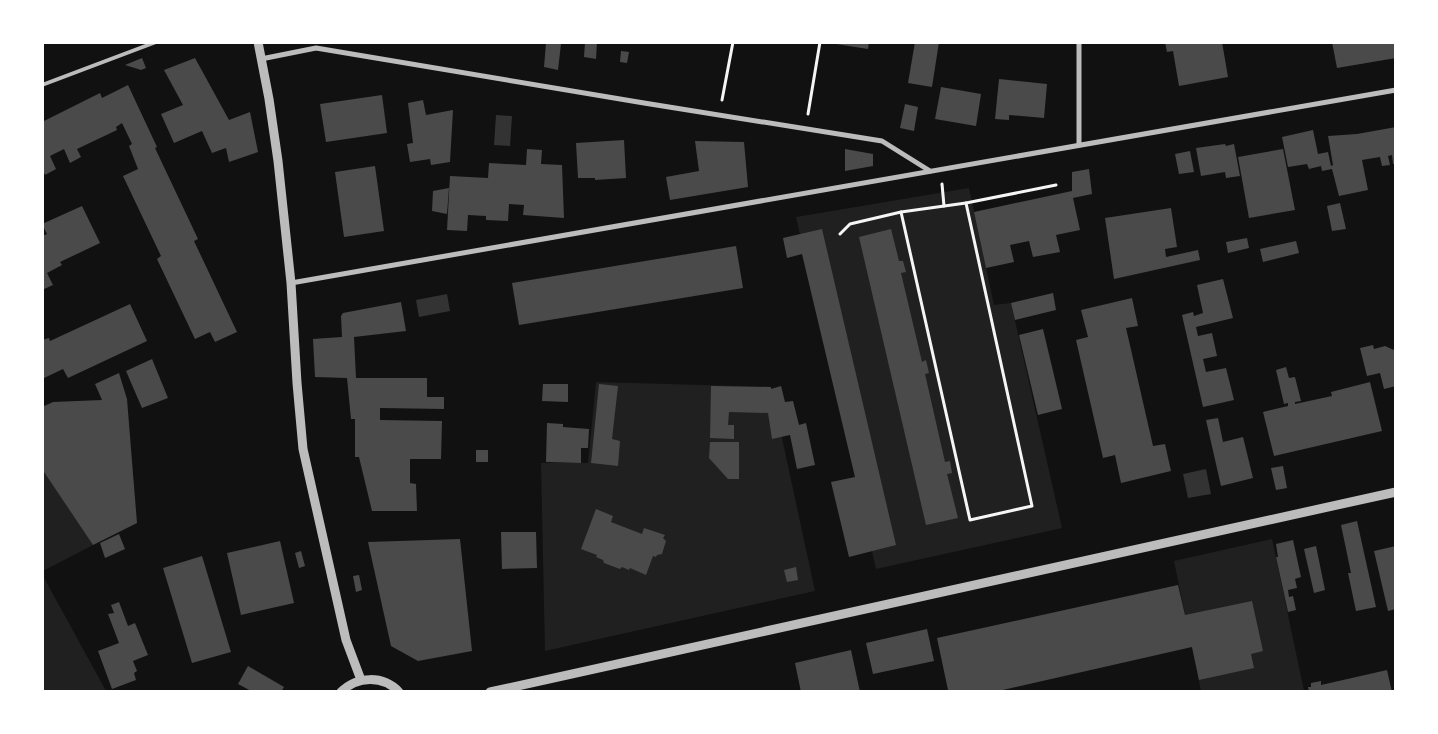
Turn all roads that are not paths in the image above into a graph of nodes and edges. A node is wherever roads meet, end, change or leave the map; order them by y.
1 (156, 42) edge
2 (258, 42) edge
3 (1079, 42) edge
4 (261, 59) junction
5 (42, 85) edge
6 (1396, 90) edge
7 (1079, 145) junction
8 (930, 171) junction
9 (291, 283) junction
10 (1396, 492) edge
11 (361, 680) junction
12 (507, 690) edge
13 (341, 692) edge
14 (399, 692) edge
15 (490, 692) edge

1 - 5 lane
2 - 4 street
3 - 7 street
4 - 8 street
4 - 9 street
6 - 7 street
7 - 8 street
8 - 9 street
9 - 11 street
10 - 12 street
11 - 13 street
11 - 14 street
12 - 15 street

